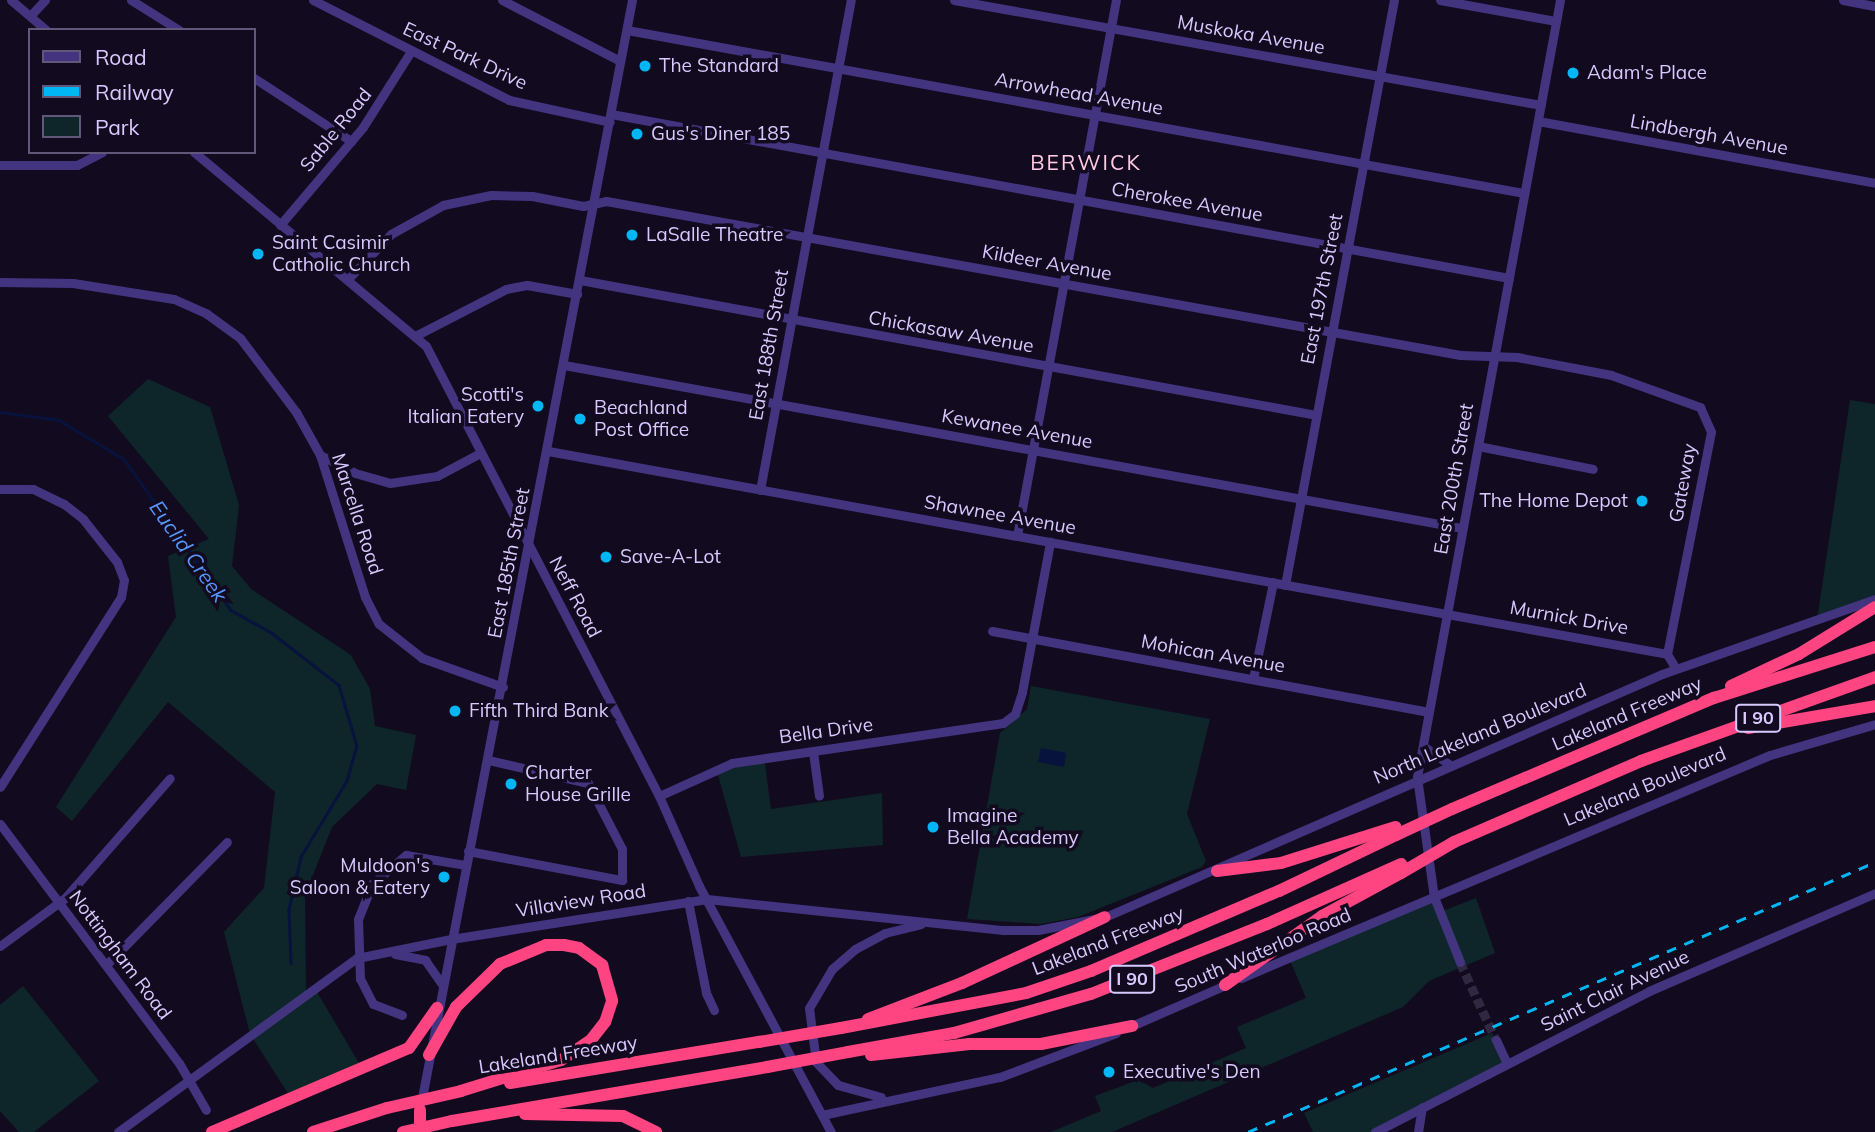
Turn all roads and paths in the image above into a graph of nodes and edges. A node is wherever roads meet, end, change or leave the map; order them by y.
1 (11, 0) edge
2 (45, 0) edge
3 (131, 0) edge
4 (313, 0) edge
5 (502, 0) edge
6 (632, 0) edge
7 (851, 0) edge
8 (954, 0) edge
9 (1115, 0) edge
10 (1394, 0) edge
11 (1440, 0) edge
12 (1560, 0) edge
13 (1843, 0) edge
14 (1875, 6) edge
15 (30, 16) junction
16 (1556, 21) junction
17 (44, 28) edge
18 (176, 28) edge
19 (1110, 28) junction
20 (626, 30) junction
21 (411, 51) junction
22 (620, 61) junction
23 (838, 69) junction
24 (1379, 76) junction
25 (256, 79) edge
26 (1541, 105) junction
27 (1095, 115) junction
28 (610, 118) junction
29 (1538, 121) junction
30 (351, 141) junction
31 (98, 154) edge
32 (196, 154) edge
33 (823, 154) junction
34 (1363, 164) junction
35 (0, 165) edge
36 (1875, 183) edge
37 (1524, 193) junction
38 (1078, 201) junction
39 (594, 204) junction
40 (280, 225) junction
41 (807, 238) junction
42 (1348, 248) junction
43 (1508, 278) junction
44 (348, 279) junction
45 (580, 281) junction
46 (0, 282) edge
47 (1064, 284) junction
48 (577, 294) junction
49 (791, 321) junction
50 (1332, 333) junction
51 (415, 336) junction
52 (1493, 359) junction
53 (564, 365) junction
54 (1049, 367) junction
55 (776, 404) junction
56 (1316, 415) junction
57 (1478, 446) junction
58 (1034, 450) junction
59 (548, 451) junction
60 (480, 453) junction
61 (320, 455) junction
62 (1593, 469) dead end
63 (0, 489) edge
64 (760, 489) junction
65 (1301, 499) junction
66 (1462, 528) junction
67 (1017, 536) junction
68 (1050, 542) junction
69 (530, 550) junction
70 (1273, 582) junction
71 (1285, 585) junction
72 (1875, 599) edge
73 (1875, 607) edge
74 (1446, 614) junction
75 (992, 631) dead end
76 (1032, 639) junction
77 (1875, 647) edge
78 (1667, 654) junction
79 (1676, 669) junction
80 (1875, 677) edge
81 (1254, 679) junction
82 (503, 687) junction
83 (1713, 698) junction
84 (1875, 706) edge
85 (1428, 712) junction
86 (1875, 724) edge
87 (1423, 746) junction
88 (813, 752) junction
89 (488, 760) junction
90 (1641, 761) junction
91 (1450, 765) junction
92 (1418, 777) junction
93 (170, 778) dead end
94 (0, 787) edge
95 (659, 796) junction
96 (819, 796) dead end
97 (0, 824) edge
98 (1396, 831) junction
99 (227, 842) dead end
100 (468, 850) junction
101 (466, 865) junction
102 (1401, 869) junction
103 (1217, 871) junction
104 (1875, 893) edge
105 (1434, 897) junction
106 (708, 899) junction
107 (688, 901) junction
108 (60, 903) junction
109 (1104, 917) junction
110 (930, 921) junction
111 (451, 939) junction
112 (0, 946) edge
113 (386, 952) junction
114 (357, 958) junction
115 (1460, 962) tunnel mouth
116 (107, 964) junction
117 (442, 985) junction
118 (1225, 985) junction
119 (437, 1008) junction
120 (715, 1010) dead end
121 (402, 1015) dead end
122 (857, 1025) junction
123 (1132, 1026) junction
124 (1496, 1040) tunnel mouth
125 (429, 1055) junction
126 (849, 1055) junction
127 (1507, 1064) junction
128 (188, 1081) junction
129 (461, 1091) junction
130 (904, 1095) junction
131 (1422, 1107) junction
132 (206, 1110) dead end
133 (420, 1110) joint
134 (822, 1115) junction
135 (452, 1121) junction
136 (118, 1132) edge
137 (212, 1132) edge
138 (313, 1132) edge
139 (403, 1132) edge
140 (417, 1132) edge
141 (656, 1132) edge
142 (831, 1132) edge
143 (1375, 1132) edge
144 (1418, 1132) edge

1 - 15 street
2 - 15 street
3 - 18 street
4 - 21 street, East Park Drive
5 - 22 street
6 - 20 street, East 185th Street
7 - 23 street, East 188th Street
8 - 19 street, Muskoka Avenue
9 - 19 street
10 - 24 street, East 197th Street
11 - 16 street
12 - 16 street, East 200th Street
13 - 14 street
15 - 17 street
16 - 26 street, East 200th Street
19 - 24 street, Muskoka Avenue
19 - 27 street
20 - 22 street, East 185th Street
20 - 23 street, Arrowhead Avenue
21 - 28 street, East Park Drive
21 - 30 street, Sable Road
22 - 28 street, East 185th Street
23 - 27 street, Arrowhead Avenue
23 - 33 street, East 188th Street
24 - 26 street, Muskoka Avenue
24 - 34 street, East 197th Street
25 - 30 street
26 - 29 street, East 200th Street
27 - 34 street, Arrowhead Avenue
27 - 38 street
28 - 33 street, Cherokee Avenue
28 - 39 street, East 185th Street
29 - 36 street, Lindbergh Avenue
29 - 37 street, East 200th Street
30 - 40 street, Sable Road
31 - 35 street
32 - 40 street, Neff Road
33 - 38 street, Cherokee Avenue
33 - 41 street, East 188th Street
34 - 37 street, Arrowhead Avenue
34 - 42 street, East 197th Street
37 - 43 street, East 200th Street
38 - 42 street, Cherokee Avenue
38 - 47 street
39 - 41 street, Kildeer Avenue
39 - 44 street, Kildeer Avenue
39 - 45 street, East 185th Street
40 - 44 street, Neff Road
41 - 47 street, Kildeer Avenue
41 - 49 street, East 188th Street
42 - 43 street, Cherokee Avenue
42 - 50 street, East 197th Street
43 - 52 street, East 200th Street
44 - 51 street, Neff Road
45 - 48 street, East 185th Street
45 - 49 street, Chickasaw Avenue
46 - 61 street, Marcella Road
47 - 50 street, Kildeer Avenue
47 - 54 street
48 - 51 street
48 - 53 street, East 185th Street
49 - 54 street, Chickasaw Avenue
49 - 55 street, East 188th Street
50 - 52 street, Kildeer Avenue
50 - 56 street, East 197th Street
51 - 60 street, Neff Road
52 - 57 street, East 200th Street
52 - 78 street, Gateway
53 - 55 street, Kewanee Avenue
53 - 59 street, East 185th Street
54 - 56 street, Chickasaw Avenue
54 - 58 street
55 - 58 street, Kewanee Avenue
55 - 64 street, East 188th Street
56 - 65 street, East 197th Street
57 - 62 street
57 - 66 street, East 200th Street
58 - 65 street, Kewanee Avenue
58 - 67 street
59 - 64 street, Shawnee Avenue
59 - 69 street, East 185th Street
60 - 61 street
60 - 69 street, Neff Road
61 - 82 street, Marcella Road
63 - 94 street
64 - 67 street, Shawnee Avenue
65 - 66 street, Kewanee Avenue
65 - 71 street, East 197th Street
66 - 74 street, East 200th Street
67 - 68 street, Shawnee Avenue
68 - 70 street, Shawnee Avenue
68 - 76 street
69 - 82 street, East 185th Street
69 - 95 street, Neff Road
70 - 71 street, Shawnee Avenue
70 - 81 street
71 - 74 street, Shawnee Avenue
72 - 79 street, North Lakeland Boulevard
73 - 83 highway
74 - 78 street, Murnick Drive
74 - 85 street, East 200th Street
75 - 76 street, Mohican Avenue
76 - 81 street, Mohican Avenue
76 - 88 street, Bella Drive
77 - 83 highway, Lakeland Freeway / I 90
78 - 79 street
79 - 91 street, North Lakeland Boulevard
80 - 90 highway, I 90
81 - 85 street, Mohican Avenue
82 - 89 street, East 185th Street
83 - 98 highway, Lakeland Freeway / I 90, bridge
84 - 90 highway
85 - 87 street, East 200th Street
86 - 105 street, Lakeland Boulevard
87 - 91 street
87 - 92 street, East 200th Street
88 - 95 street, Bella Drive
88 - 96 street
89 - 100 street, East 185th Street
89 - 100 street
90 - 102 highway, I 90, bridge
91 - 92 street, North Lakeland Boulevard
92 - 103 street, North Lakeland Boulevard
92 - 105 street, East 200th Street
93 - 108 street
95 - 106 street, Neff Road
97 - 108 street, Nottingham Road
98 - 103 highway
98 - 122 highway, Lakeland Freeway / I 90
99 - 116 street
100 - 101 street, East 185th Street
101 - 111 street, East 185th Street
101 - 114 street
102 - 118 highway
102 - 126 highway, I 90
103 - 109 street, North Lakeland Boulevard
104 - 127 street, Saint Clair Avenue
105 - 115 street, East 200th Street
105 - 118 street, South Waterloo Road
106 - 107 street, Villaview Road
106 - 110 street, Villaview Road
106 - 134 street, Neff Road
107 - 111 street, Villaview Road
107 - 120 street
108 - 112 street
108 - 116 street, Nottingham Road
109 - 110 street, Villaview Road
109 - 122 highway
110 - 130 street
111 - 113 street, Villaview Road
111 - 117 street, East 185th Street
113 - 114 street, Villaview Road
113 - 117 street
114 - 121 street
114 - 128 street, Villaview Road
116 - 128 street, Nottingham Road
117 - 119 street, East 185th Street
118 - 123 street, South Waterloo Road
119 - 125 street, East 185th Street
119 - 137 highway
122 - 129 highway, Lakeland Freeway / I 90, bridge
123 - 126 highway
123 - 130 street, South Waterloo Road
124 - 127 street
125 - 129 highway
125 - 133 street, East 185th Street
126 - 135 highway, bridge
127 - 131 street, Saint Clair Avenue
128 - 132 street, Nottingham Road
128 - 136 street, Villaview Road
129 - 138 highway, Lakeland Freeway / I 90, bridge
130 - 134 street, South Waterloo Road
131 - 143 street, Saint Clair Avenue
131 - 144 street
133 - 140 highway
134 - 142 street, Neff Road
135 - 139 highway, bridge
135 - 141 highway

